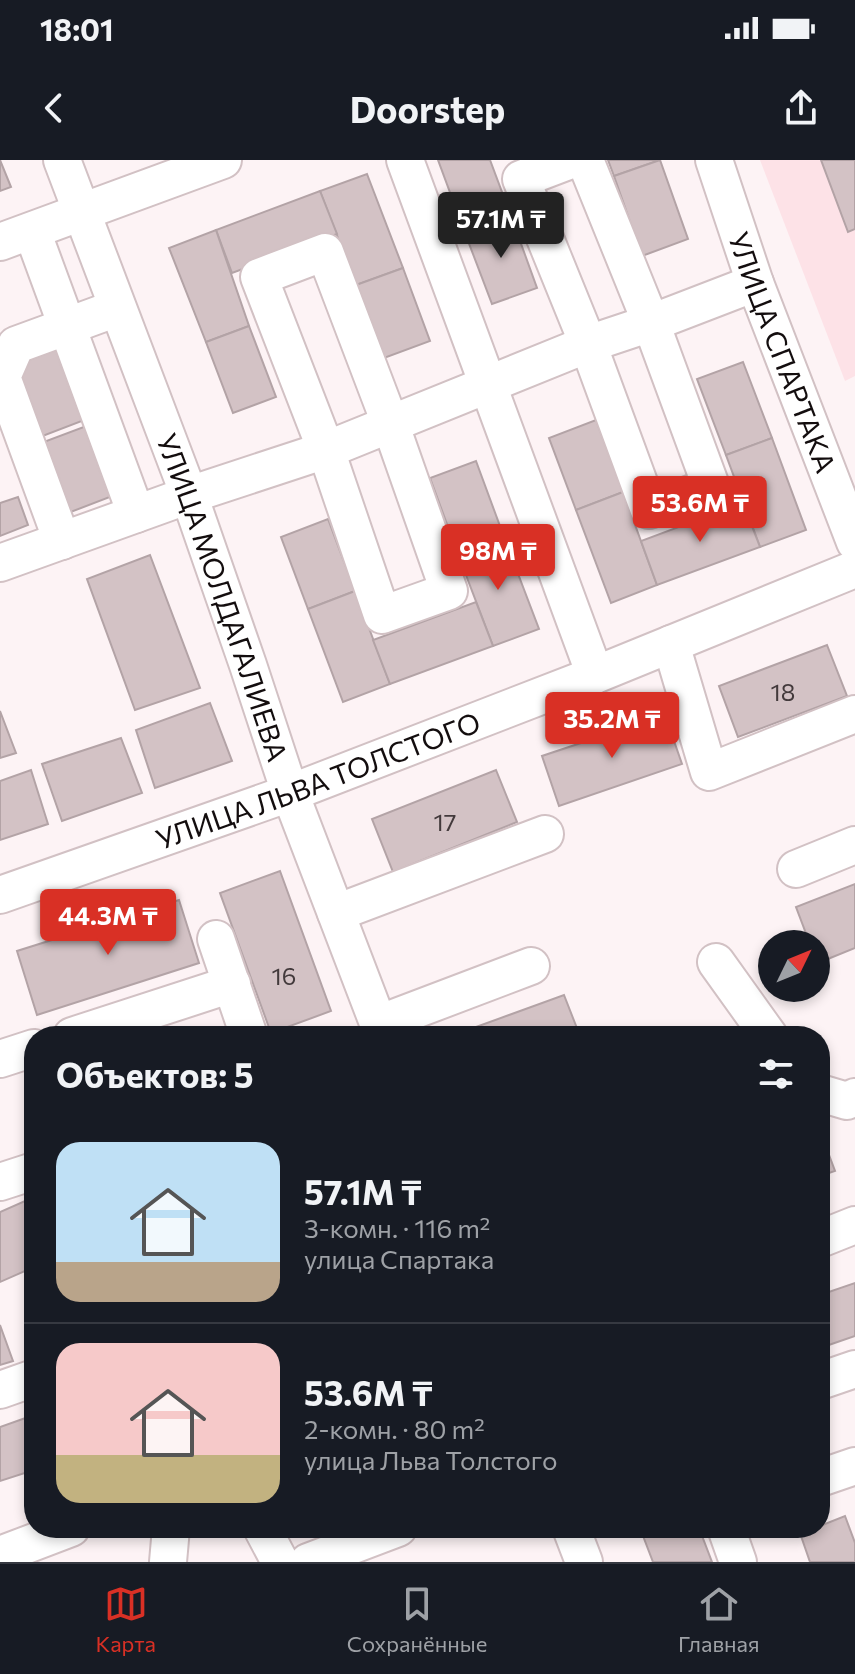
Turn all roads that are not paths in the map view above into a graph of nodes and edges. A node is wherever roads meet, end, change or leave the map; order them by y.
1 (62, 160) edge
2 (223, 160) edge
3 (405, 160) edge
4 (571, 160) edge
5 (585, 160) edge
6 (714, 160) edge
7 (81, 213) junction
8 (16, 237) edge
9 (755, 283) junction
10 (117, 308) junction
11 (651, 323) junction
12 (68, 326) junction
13 (588, 344) junction
14 (1, 377) edge
15 (489, 385) junction
16 (390, 423) junction
17 (326, 450) junction
18 (189, 495) junction
19 (136, 514) junction
20 (62, 541) junction
21 (855, 542) edge
22 (0, 563) edge
23 (855, 569) edge
24 (671, 644) junction
25 (595, 675) junction
26 (855, 714) edge
27 (290, 793) junction
28 (545, 834) dead end
29 (855, 845) edge
30 (796, 869) dead end
31 (0, 895) edge
32 (336, 913) junction
33 (216, 939) dead end
34 (716, 962) dead end
35 (531, 966) dead end
36 (232, 984) junction
37 (103, 1026) edge
38 (246, 1026) edge
39 (379, 1026) edge
40 (390, 1026) edge
41 (762, 1026) edge
42 (24, 1051) edge
43 (0, 1059) edge
44 (24, 1174) edge
45 (0, 1182) edge
46 (855, 1225) edge
47 (830, 1235) edge
48 (855, 1369) edge
49 (830, 1378) edge
50 (24, 1382) edge
51 (0, 1390) edge
52 (45, 1538) edge
53 (170, 1538) edge
54 (267, 1538) edge
55 (372, 1538) edge
56 (575, 1538) edge
57 (730, 1538) edge
58 (0, 1555) edge
59 (168, 1562) edge
60 (280, 1562) edge
61 (308, 1562) edge
62 (584, 1562) edge
63 (738, 1562) edge

1 - 7 street, УЛИЦА МОЛДАГАЛИЕВА
2 - 7 street
3 - 15 street
4 - 13 street
5 - 11 street
6 - 9 street, УЛИЦА СПАРТАКА
7 - 8 street
7 - 10 street, УЛИЦА МОЛДАГАЛИЕВА
8 - 12 street
9 - 11 street
9 - 21 street, УЛИЦА СПАРТАКА
10 - 12 street
10 - 18 street, УЛИЦА МОЛДАГАЛИЕВА
11 - 13 street
11 - 13 street
12 - 14 street
12 - 19 street
13 - 15 street
14 - 20 street
15 - 16 street
15 - 25 street
16 - 17 street
16 - 17 street
16 - 17 street
17 - 18 street
18 - 19 street
18 - 27 street, УЛИЦА МОЛДАГАЛИЕВА
19 - 20 street
20 - 22 street
23 - 24 street, УЛИЦА ЛЬВА ТОЛСТОГО
24 - 25 street, УЛИЦА ЛЬВА ТОЛСТОГО
24 - 26 street
25 - 27 street, УЛИЦА ЛЬВА ТОЛСТОГО
27 - 31 street, УЛИЦА ЛЬВА ТОЛСТОГО
27 - 32 street, УЛИЦА МОЛДАГАЛИЕВА
28 - 32 street
29 - 30 street
32 - 39 street, УЛИЦА МОЛДАГАЛИЕВА
33 - 36 street
34 - 41 street
35 - 40 street
36 - 37 street
36 - 38 street
42 - 43 street
44 - 45 street
46 - 47 street
48 - 49 street
50 - 51 street
52 - 58 street
53 - 59 street
54 - 60 street
55 - 61 street
56 - 62 street
57 - 63 street

